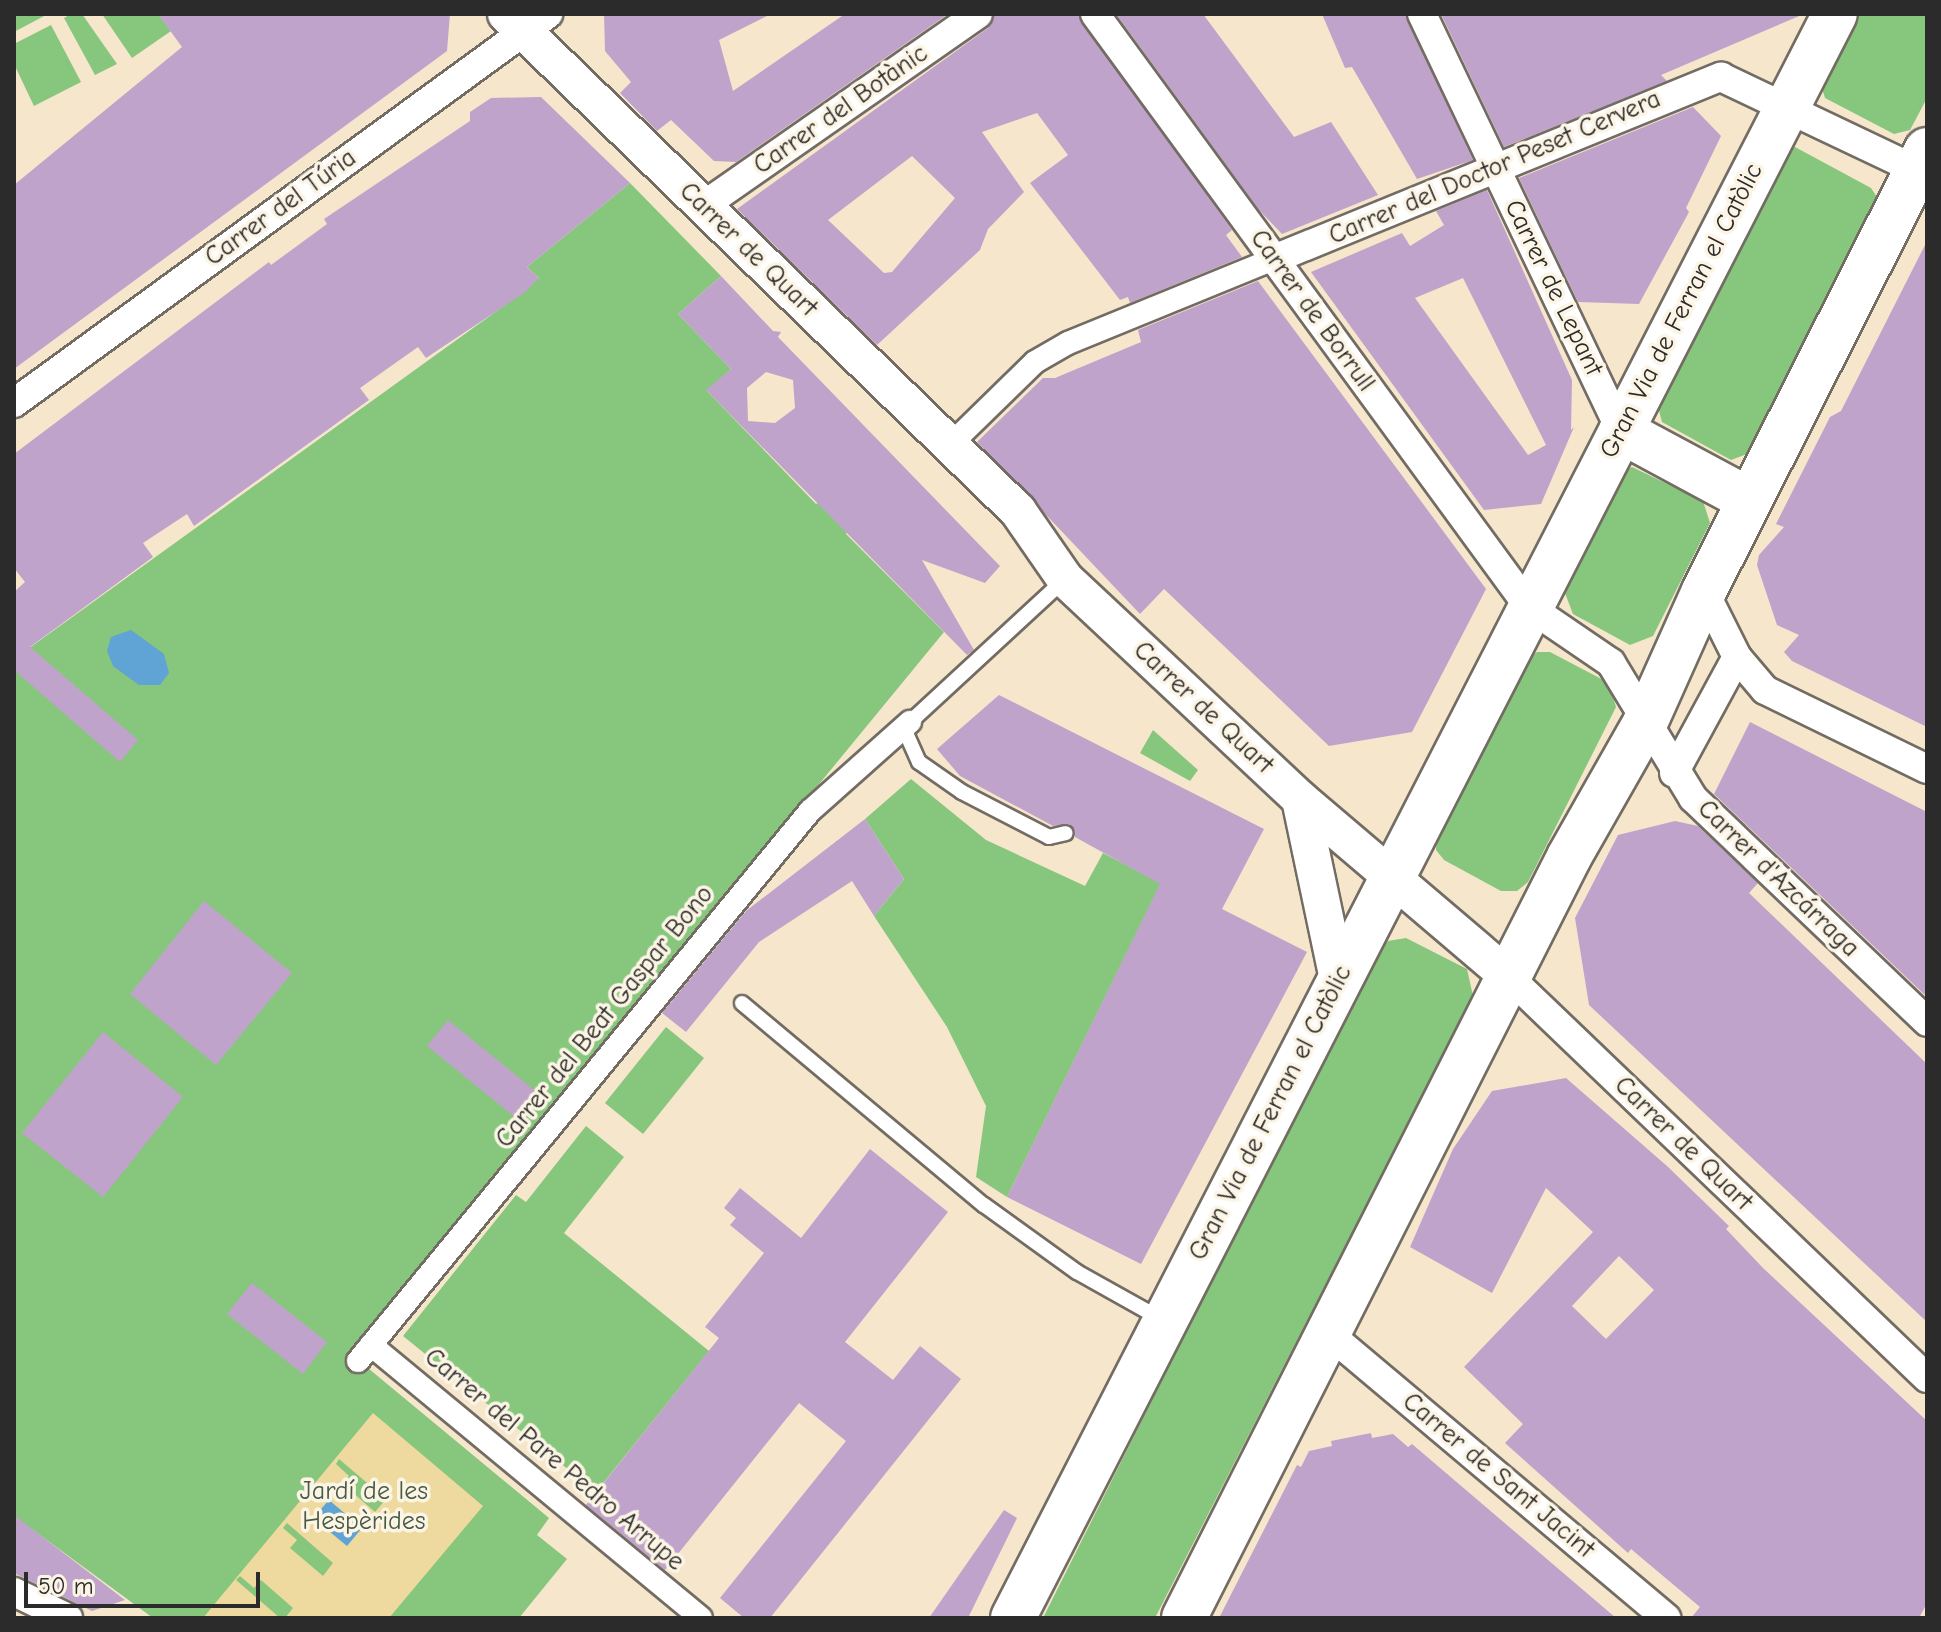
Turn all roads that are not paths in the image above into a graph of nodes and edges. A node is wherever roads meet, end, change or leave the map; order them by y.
1 (978, 14) edge
2 (1095, 14) edge
3 (1422, 14) edge
4 (1835, 14) edge
5 (526, 20) edge
6 (1786, 107) junction
7 (1924, 162) edge
8 (1494, 166) junction
9 (703, 206) junction
10 (1274, 259) junction
11 (14, 403) edge
12 (1621, 431) junction
13 (949, 446) junction
14 (1749, 500) junction
15 (1065, 579) junction
16 (1704, 591) junction
17 (1529, 607) junction
18 (1737, 657) junction
19 (910, 722) junction
20 (1645, 723) junction
21 (1927, 769) edge
22 (1674, 773) junction
23 (1300, 799) junction
24 (1066, 833) dead end
25 (1392, 874) junction
26 (1509, 977) junction
27 (1338, 979) junction
28 (742, 1003) dead end
29 (1927, 1022) edge
30 (1167, 1322) junction
31 (1329, 1334) junction
32 (364, 1353) joint
33 (1927, 1378) edge
34 (14, 1592) edge
35 (68, 1618) edge
36 (701, 1618) edge
37 (1013, 1618) edge
38 (1184, 1618) edge
39 (1666, 1618) edge

1 - 9 street, Carrer del Botànic
2 - 10 street, Carrer de Borrull
3 - 8 street, Carrer de Lepant
4 - 6 main road, Gran Via de Ferran el Catòlic
5 - 9 street, Carrer de Quart
5 - 11 street, Carrer del Túria
6 - 7 street, Carrer del Doctor Peset Cervera
6 - 8 street, Carrer del Doctor Peset Cervera
6 - 12 main road, Gran Via de Ferran el Catòlic
7 - 14 main road
8 - 10 street, Carrer del Doctor Peset Cervera
8 - 12 street, Carrer de Lepant
9 - 13 street, Carrer de Quart
10 - 13 street, Carrer del Doctor Peset Cervera
10 - 17 street, Carrer de Borrull
12 - 14 main road
12 - 17 main road, Gran Via de Ferran el Catòlic
13 - 15 street, Carrer de Quart
14 - 16 main road
15 - 19 lane, Carrer del Beat Gaspar Bono
15 - 23 street, Carrer de Quart
16 - 18 street
16 - 20 main road
17 - 20 street
17 - 25 main road, Gran Via de Ferran el Catòlic
18 - 21 street
18 - 22 street
19 - 24 lane
19 - 32 street, Carrer del Beat Gaspar Bono
20 - 22 street, Carrer d'Azcárraga
20 - 26 main road
22 - 29 street, Carrer d'Azcárraga
23 - 25 street, Carrer de Quart
23 - 27 street
25 - 26 street, Carrer de Quart
25 - 27 main road, Gran Via de Ferran el Catòlic
26 - 31 main road
26 - 33 street, Carrer de Quart
27 - 30 main road, Gran Via de Ferran el Catòlic
28 - 30 lane
30 - 37 main road, Gran Via de Ferran el Catòlic
31 - 38 main road
31 - 39 street, Carrer de Sant Jacint
32 - 36 street, Carrer del Pare Pedro Arrupe
34 - 35 street

